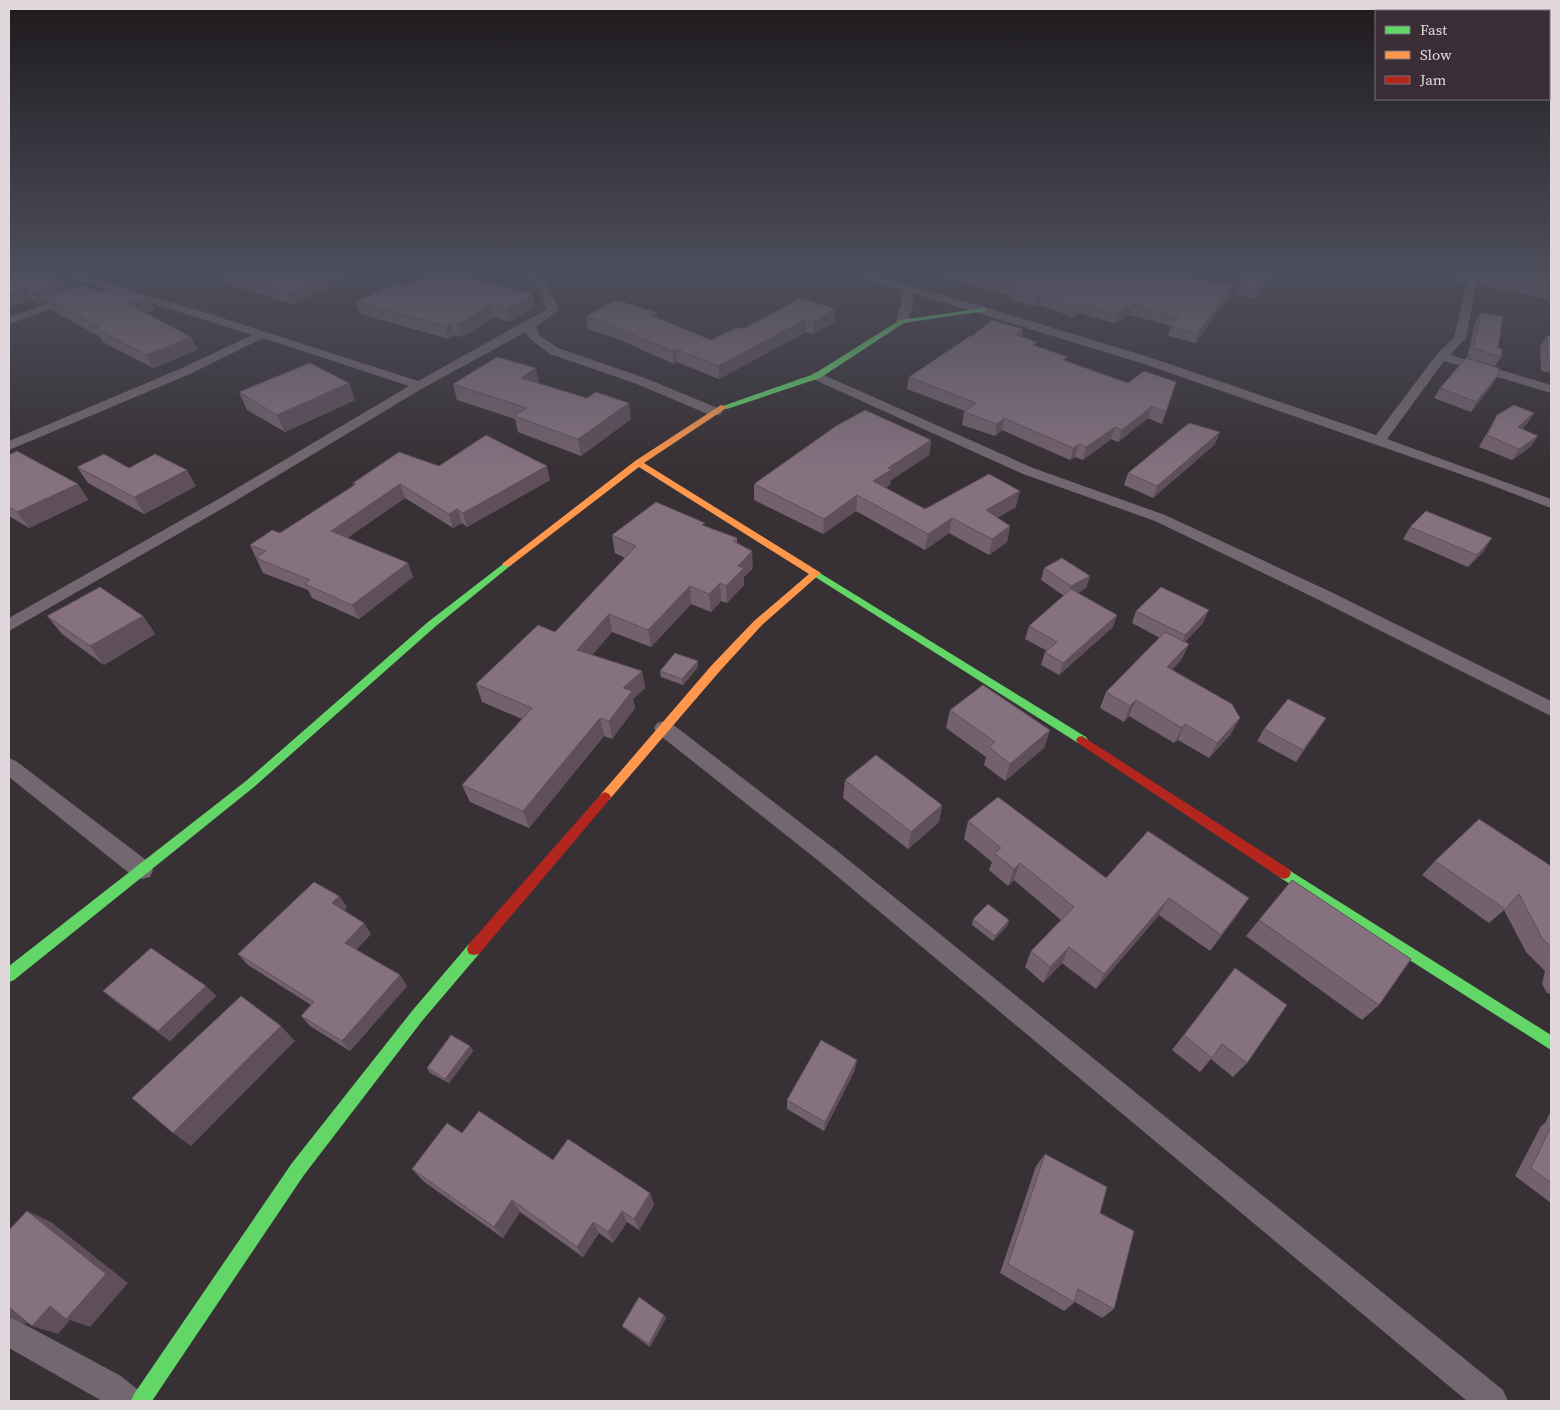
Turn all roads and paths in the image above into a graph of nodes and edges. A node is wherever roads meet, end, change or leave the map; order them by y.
1 (255, 338) edge
2 (275, 338) edge
3 (506, 338) edge
4 (536, 338) edge
5 (876, 338) edge
6 (1078, 338) edge
7 (1460, 338) edge
8 (1442, 356) junction
9 (817, 376) junction
10 (419, 385) junction
11 (1551, 389) edge
12 (715, 412) junction
13 (1378, 442) junction
14 (9, 446) edge
15 (638, 463) junction
16 (1551, 504) edge
17 (816, 573) junction
18 (10, 622) edge
19 (1551, 709) edge
20 (664, 728) junction
21 (9, 766) edge
22 (142, 870) junction
23 (9, 975) edge
24 (1551, 1043) edge
25 (9, 1331) edge
26 (126, 1401) edge
27 (142, 1401) edge
28 (1492, 1401) edge

1 - 14 street
2 - 10 street
3 - 10 street
4 - 12 street
5 - 9 street
6 - 13 street
7 - 8 street
8 - 11 street
8 - 13 street
9 - 12 street
9 - 19 street
10 - 18 street
12 - 15 street
13 - 16 street
15 - 17 street
15 - 22 street
17 - 20 street
17 - 24 street
20 - 27 street
20 - 28 street
21 - 22 street
22 - 23 street
25 - 26 street

